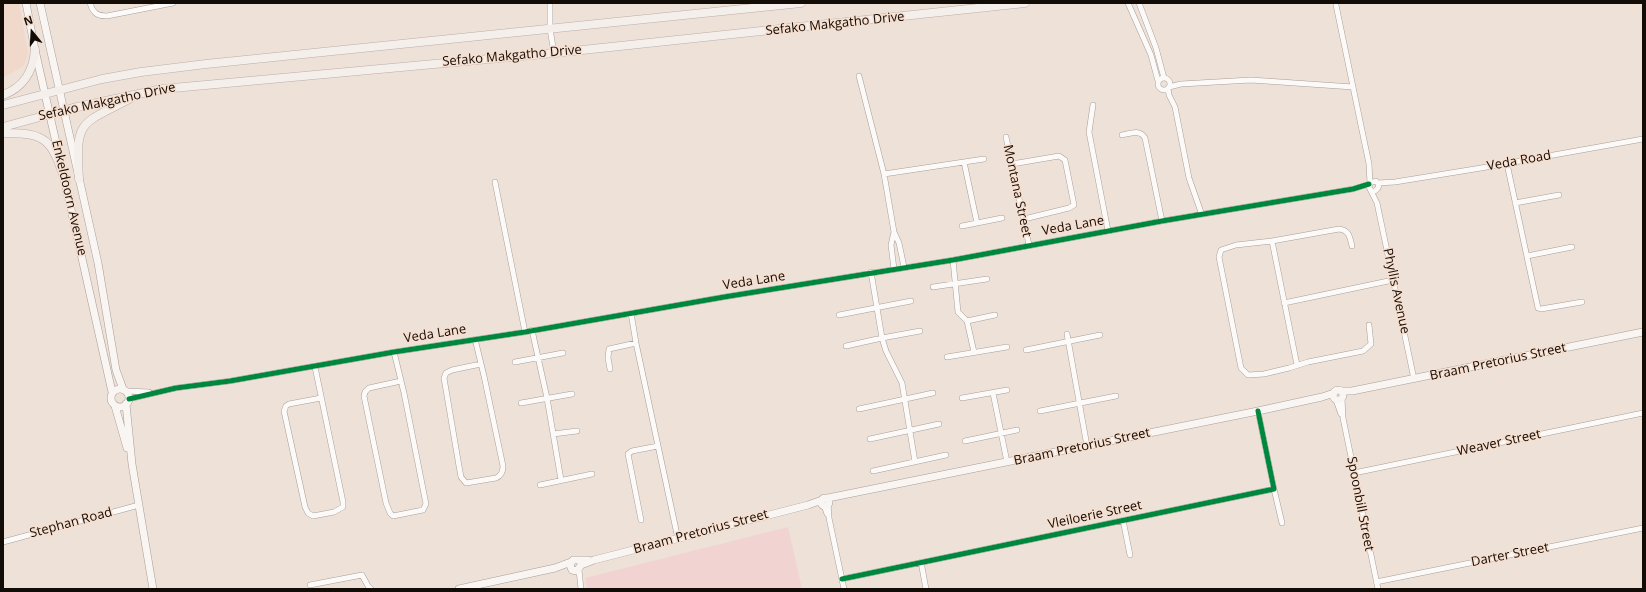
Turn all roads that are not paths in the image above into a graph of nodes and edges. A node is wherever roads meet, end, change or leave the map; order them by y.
1 (26, 3) edge
2 (40, 3) edge
3 (90, 3) edge
4 (173, 3) edge
5 (550, 3) edge
6 (801, 3) edge
7 (1025, 3) edge
8 (1128, 3) edge
9 (1139, 3) edge
10 (1336, 5) dead end
11 (550, 29) junction
12 (35, 50) junction
13 (554, 53) junction
14 (859, 76) dead end
15 (1164, 80) junction
16 (1181, 84) junction
17 (1353, 87) junction
18 (1168, 88) junction
19 (59, 90) junction
20 (1162, 90) junction
21 (140, 93) junction
22 (45, 94) junction
23 (3, 95) edge
24 (1169, 95) junction
25 (3, 105) edge
26 (1093, 105) dead end
27 (63, 111) junction
28 (49, 114) junction
29 (3, 127) edge
30 (3, 132) edge
31 (1122, 135) dead end
32 (1006, 137) dead end
33 (1643, 139) edge
34 (984, 159) dead end
35 (964, 162) junction
36 (1012, 164) junction
37 (1369, 164) junction
38 (1507, 164) junction
39 (884, 174) junction
40 (79, 179) junction
41 (494, 182) dead end
42 (66, 183) junction
43 (1369, 183) junction
44 (1378, 186) junction
45 (1353, 189) junction
46 (1371, 190) junction
47 (1559, 195) dead end
48 (1515, 203) junction
49 (1377, 204) junction
50 (1202, 215) junction
51 (1002, 218) dead end
52 (1024, 219) junction
53 (1162, 221) junction
54 (977, 223) junction
55 (962, 226) dead end
56 (1108, 231) junction
57 (894, 232) junction
58 (1272, 241) junction
59 (1029, 245) junction
60 (1352, 246) dead end
61 (1572, 247) dead end
62 (1526, 256) junction
63 (953, 260) junction
64 (904, 267) junction
65 (894, 269) junction
66 (871, 272) junction
67 (988, 279) dead end
68 (1393, 280) junction
69 (956, 284) junction
70 (933, 287) dead end
71 (911, 301) dead end
72 (1582, 302) dead end
73 (1284, 303) junction
74 (878, 307) junction
75 (631, 313) junction
76 (838, 315) dead end
77 (995, 315) dead end
78 (967, 322) junction
79 (1369, 325) dead end
80 (532, 330) junction
81 (920, 331) dead end
82 (525, 332) junction
83 (1643, 332) edge
84 (1067, 334) dead end
85 (1100, 335) dead end
86 (882, 338) junction
87 (475, 339) junction
88 (1069, 341) junction
89 (636, 343) junction
90 (846, 346) dead end
91 (1008, 347) dead end
92 (1026, 350) dead end
93 (394, 352) junction
94 (974, 352) junction
95 (563, 353) dead end
96 (947, 357) dead end
97 (538, 358) junction
98 (516, 362) dead end
99 (481, 364) junction
100 (1297, 365) junction
101 (315, 367) junction
102 (610, 370) dead end
103 (1414, 379) junction
104 (402, 381) junction
105 (124, 390) junction
106 (1007, 390) dead end
107 (158, 391) junction
108 (112, 392) junction
109 (933, 393) dead end
110 (993, 393) junction
111 (572, 394) dead end
112 (1116, 396) dead end
113 (1338, 396) junction
114 (321, 398) junction
115 (547, 398) junction
116 (962, 398) dead end
117 (904, 399) junction
118 (128, 402) junction
119 (521, 403) dead end
120 (1081, 403) junction
121 (115, 406) junction
122 (859, 409) dead end
123 (1040, 411) dead end
124 (1258, 411) junction
125 (1643, 413) edge
126 (939, 424) dead end
127 (1017, 430) dead end
128 (577, 431) dead end
129 (910, 431) junction
130 (1001, 433) junction
131 (553, 434) junction
132 (870, 439) dead end
133 (965, 441) dead end
134 (658, 446) junction
135 (1087, 446) junction
136 (946, 454) dead end
137 (915, 462) junction
138 (1007, 462) junction
139 (132, 464) junction
140 (873, 471) dead end
141 (1354, 473) junction
142 (592, 474) dead end
143 (561, 480) junction
144 (540, 485) dead end
145 (1274, 489) junction
146 (826, 502) junction
147 (139, 505) junction
148 (641, 520) dead end
149 (1123, 520) junction
150 (1282, 523) dead end
151 (1643, 528) edge
152 (678, 538) junction
153 (3, 542) edge
154 (1130, 555) dead end
155 (921, 562) junction
156 (576, 566) junction
157 (842, 579) junction
158 (1376, 582) junction
159 (310, 585) dead end
160 (581, 587) edge
161 (153, 589) edge
162 (371, 589) edge
163 (459, 589) edge
164 (844, 589) edge
165 (926, 589) edge
166 (1378, 589) edge

1 - 12 street, Enkeldoorn Avenue
2 - 19 street, Enkeldoorn Avenue
3 - 4 street
5 - 11 street
6 - 11 main road, Sefako Makgatho Drive
7 - 13 main road, Sefako Makgatho Drive
8 - 15 street
9 - 15 street
10 - 17 street, Phyllis Avenue
11 - 13 street
11 - 19 main road, Sefako Makgatho Drive
12 - 22 street, Enkeldoorn Avenue
12 - 23 main road
13 - 21 main road, Sefako Makgatho Drive
14 - 39 street
15 - 16 street
15 - 18 street
15 - 20 street
16 - 17 street
16 - 18 street
17 - 37 street, Phyllis Avenue
18 - 20 street
18 - 24 street
19 - 22 main road, Sefako Makgatho Drive
19 - 27 street, Enkeldoorn Avenue
20 - 24 street
21 - 27 main road, Sefako Makgatho Drive
21 - 40 main road
22 - 25 main road, Sefako Makgatho Drive
22 - 28 street, Enkeldoorn Avenue
24 - 50 street
26 - 56 street
27 - 28 main road, Sefako Makgatho Drive
27 - 40 street, Enkeldoorn Avenue
28 - 29 main road, Sefako Makgatho Drive
28 - 42 street, Enkeldoorn Avenue
30 - 42 main road
31 - 53 street
32 - 36 street, Montana Street
33 - 38 street, Veda Road
34 - 35 street
35 - 39 street
35 - 54 street
36 - 52 street, Montana Street
36 - 52 street
37 - 43 street, Phyllis Avenue
37 - 44 street, Phyllis Avenue
38 - 44 street, Veda Road
38 - 48 street
39 - 57 street
40 - 105 street, Enkeldoorn Avenue
41 - 82 street
42 - 108 street, Enkeldoorn Avenue
43 - 44 street
43 - 45 street
43 - 46 street, Phyllis Avenue
44 - 46 street
44 - 49 street, Phyllis Avenue
45 - 46 street
45 - 50 street, Veda Lane
46 - 49 street, Phyllis Avenue
47 - 48 street
48 - 62 street
49 - 68 street, Phyllis Avenue
50 - 53 street, Veda Lane
51 - 54 street
52 - 59 street, Montana Street
53 - 56 street, Veda Lane
54 - 55 street
56 - 59 street, Veda Lane
57 - 64 street
57 - 65 street
58 - 60 street
58 - 73 street
58 - 100 street
59 - 63 street, Veda Lane
61 - 62 street
62 - 72 street
63 - 64 street, Veda Lane
63 - 69 street
64 - 65 street, Veda Lane
65 - 66 street, Veda Lane
66 - 74 street
66 - 75 street, Veda Lane
67 - 69 street
68 - 73 street
68 - 103 street, Phyllis Avenue
69 - 70 street
69 - 78 street
71 - 74 street
73 - 100 street
74 - 76 street
74 - 86 street
75 - 80 street, Veda Lane
75 - 89 street
77 - 78 street
78 - 94 street
79 - 100 street
80 - 82 street, Veda Lane
80 - 97 street
81 - 86 street
82 - 87 street, Veda Lane
83 - 103 street, Braam Pretorius Street
84 - 88 street
85 - 88 street
86 - 90 street
86 - 117 street
87 - 93 street, Veda Lane
87 - 99 street
88 - 92 street
88 - 120 street
89 - 102 street
89 - 134 street
91 - 94 street
93 - 101 street, Veda Lane
93 - 104 street
94 - 96 street
95 - 97 street
97 - 98 street
97 - 115 street
99 - 99 street
101 - 107 street, Veda Lane
101 - 114 street
103 - 113 street, Braam Pretorius Street
104 - 104 street
105 - 107 street
105 - 108 street
105 - 118 street
106 - 110 street
107 - 118 street
108 - 121 street
109 - 117 street
110 - 116 street
110 - 130 street
111 - 115 street
112 - 120 street
113 - 124 street, Braam Pretorius Street
113 - 141 street, Spoonbill Street
114 - 114 street
115 - 119 street
115 - 131 street
117 - 122 street
117 - 129 street
118 - 121 street
118 - 139 street
120 - 123 street
120 - 135 street
121 - 139 street
124 - 135 street, Braam Pretorius Street
124 - 145 street
125 - 141 street, Weaver Street
126 - 129 street
127 - 130 street
128 - 131 street
129 - 132 street
129 - 137 street
130 - 133 street
130 - 138 street
131 - 143 street
134 - 148 street
134 - 152 street
135 - 138 street, Braam Pretorius Street
136 - 137 street
137 - 140 street
138 - 146 street, Braam Pretorius Street
139 - 147 street
141 - 158 street, Spoonbill Street
142 - 143 street
143 - 144 street
145 - 149 street, Vleiloerie Street
145 - 150 street
146 - 152 street, Braam Pretorius Street
146 - 157 street
147 - 153 street, Stephan Road
147 - 161 street
149 - 154 street, Vleiloerie Street
149 - 155 street, Vleiloerie Street
151 - 158 street, Darter Street
152 - 156 street, Braam Pretorius Street
155 - 157 street, Vleiloerie Street
155 - 165 street
156 - 160 street
156 - 163 street, Braam Pretorius Street
157 - 164 street
158 - 166 street, Spoonbill Street
159 - 162 street

